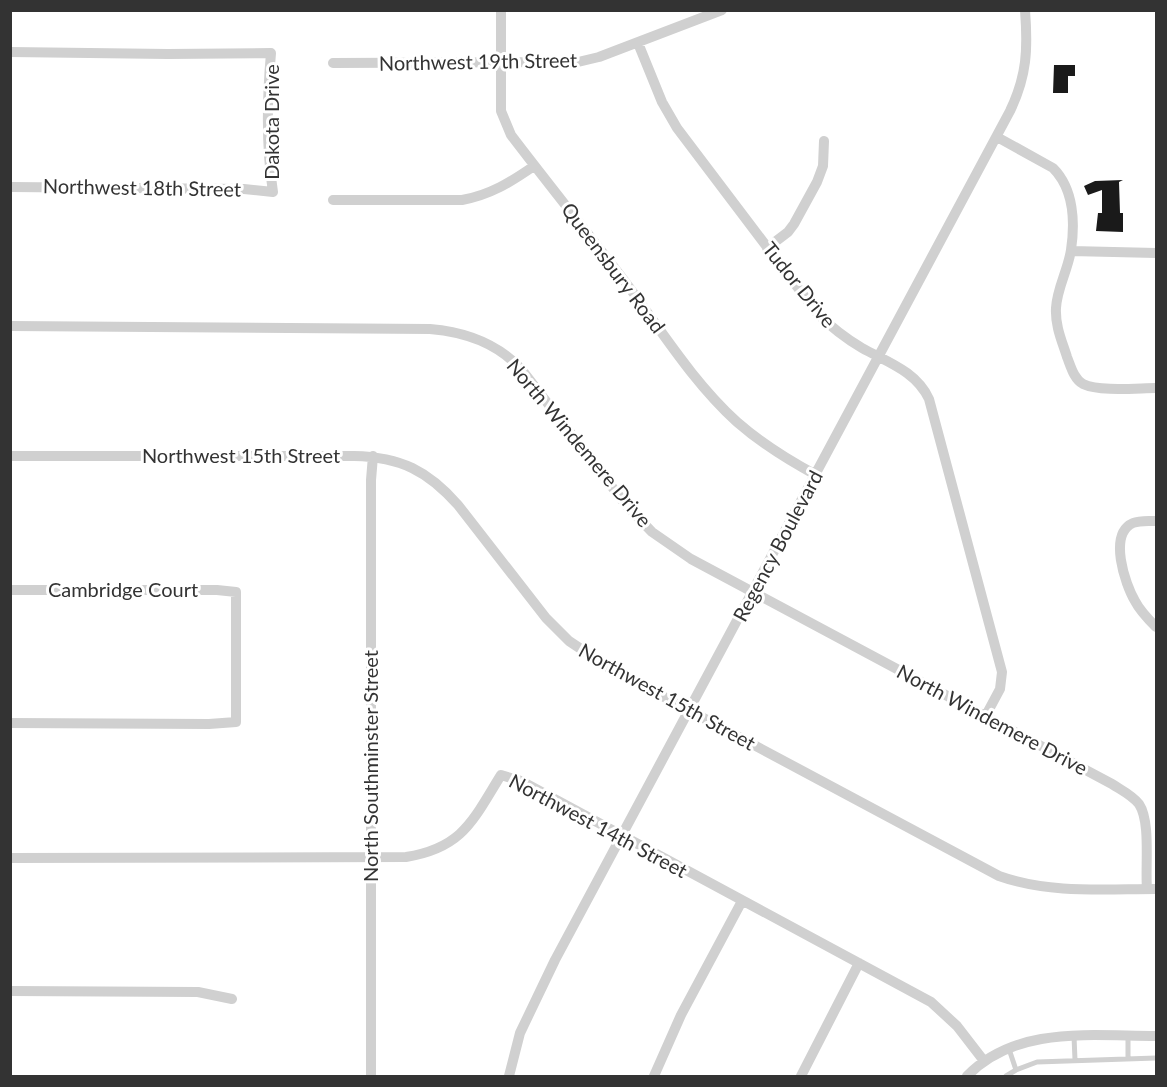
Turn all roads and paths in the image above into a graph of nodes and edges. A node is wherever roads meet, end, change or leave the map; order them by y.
1 (501, 10) edge
2 (722, 10) edge
3 (1025, 10) edge
4 (638, 43) junction
5 (10, 52) edge
6 (333, 63) dead end
7 (502, 63) junction
8 (997, 138) junction
9 (824, 141) dead end
10 (534, 166) junction
11 (10, 187) edge
12 (273, 192) joint
13 (333, 200) dead end
14 (767, 248) junction
15 (1071, 251) junction
16 (1156, 253) edge
17 (10, 326) edge
18 (879, 357) junction
19 (1156, 388) edge
20 (10, 456) edge
21 (373, 456) junction
22 (816, 475) junction
23 (1156, 521) edge
24 (10, 590) edge
25 (753, 593) junction
26 (1156, 627) edge
27 (689, 709) junction
28 (985, 717) junction
29 (10, 723) edge
30 (621, 836) junction
31 (371, 857) junction
32 (10, 858) edge
33 (1152, 889) edge
34 (742, 901) junction
35 (860, 963) junction
36 (10, 991) edge
37 (232, 999) dead end
38 (1074, 1036) junction
39 (1128, 1036) junction
40 (1156, 1036) edge
41 (1009, 1047) junction
42 (1156, 1058) edge
43 (1128, 1059) junction
44 (1075, 1060) junction
45 (984, 1061) junction
46 (1016, 1070) junction
47 (371, 1077) edge
48 (509, 1077) edge
49 (654, 1077) edge
50 (801, 1077) edge
51 (967, 1077) edge
52 (1006, 1077) edge

1 - 7 street, Queensbury Road
2 - 4 street, Northwest 19th Street
3 - 8 street, Regency Boulevard
4 - 7 street, Northwest 19th Street
4 - 14 street, Tudor Drive
5 - 12 street, Dakota Drive
6 - 7 street, Northwest 19th Street
7 - 10 street, Queensbury Road
8 - 15 street
8 - 18 street, Regency Boulevard
9 - 14 street
10 - 13 street
10 - 22 street, Queensbury Road
11 - 12 street, Northwest 18th Street
14 - 18 street, Tudor Drive
15 - 16 street
15 - 19 street
17 - 25 street, North Windemere Drive
18 - 22 street, Regency Boulevard
18 - 28 street, Tudor Drive
20 - 21 street, Northwest 15th Street
21 - 27 street, Northwest 15th Street
21 - 31 street, North Southminster Street
22 - 25 street, Regency Boulevard
23 - 26 street
24 - 29 street, Cambridge Court
25 - 27 street, Regency Boulevard
25 - 28 street, North Windemere Drive
27 - 30 street, Regency Boulevard
27 - 33 street, Northwest 15th Street
28 - 33 street, North Windemere Drive
30 - 31 street, Northwest 14th Street
30 - 34 street, Northwest 14th Street
30 - 48 street, Regency Boulevard
31 - 32 street, Northwest 14th Street
31 - 47 street, North Southminster Street
34 - 35 street, Northwest 14th Street
34 - 49 street
35 - 45 street, Northwest 14th Street
35 - 50 street
36 - 37 street
38 - 39 street
38 - 41 street
38 - 44 lane
39 - 40 street
39 - 43 lane
41 - 45 street
41 - 46 lane
42 - 43 lane
43 - 44 lane
44 - 46 lane
45 - 51 street
46 - 52 lane

